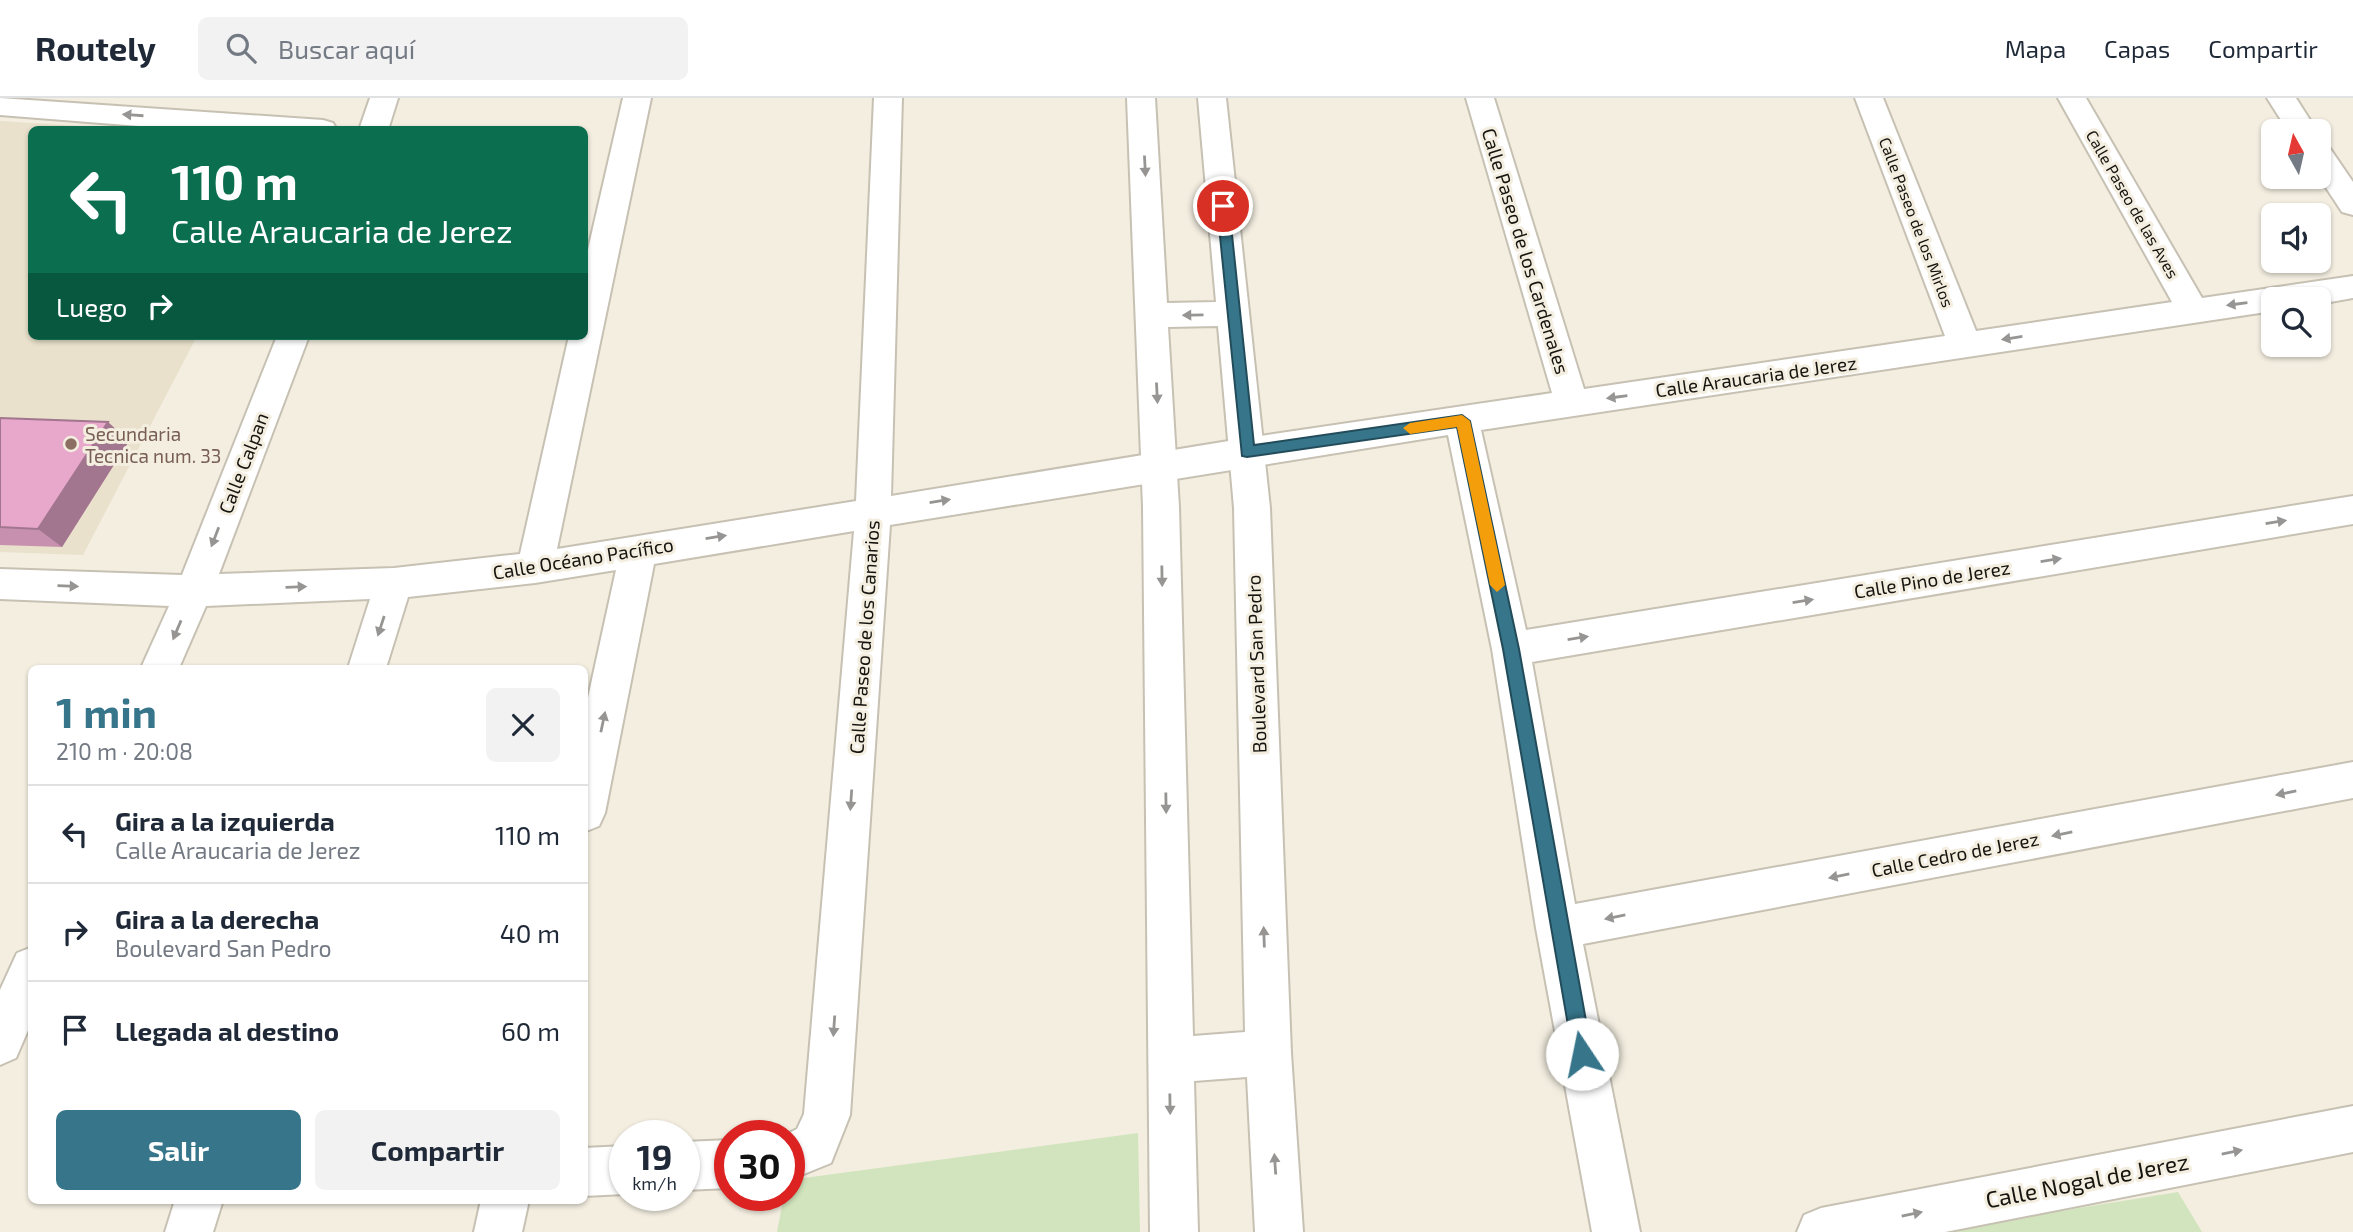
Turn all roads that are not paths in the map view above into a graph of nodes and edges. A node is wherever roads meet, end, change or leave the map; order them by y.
1 (384, 98) edge
2 (637, 98) edge
3 (888, 98) edge
4 (1141, 98) edge
5 (1212, 98) edge
6 (1480, 98) edge
7 (1868, 98) edge
8 (2072, 98) edge
9 (2281, 98) edge
10 (98, 105) edge
11 (0, 106) edge
12 (2295, 119) edge
13 (287, 126) edge
14 (374, 126) edge
15 (2331, 172) edge
16 (2353, 205) edge
17 (2353, 287) edge
18 (2193, 311) junction
19 (1234, 314) junction
20 (1153, 315) junction
21 (588, 324) edge
22 (291, 340) edge
23 (584, 340) edge
24 (1965, 345) junction
25 (1572, 404) junction
26 (1462, 421) junction
27 (1247, 452) junction
28 (1160, 466) junction
29 (2353, 510) edge
30 (873, 512) junction
31 (639, 549) junction
32 (535, 568) junction
33 (394, 583) junction
34 (0, 584) edge
35 (194, 591) junction
36 (1511, 649) junction
37 (161, 665) edge
38 (368, 665) edge
39 (2353, 780) edge
40 (588, 794) edge
41 (1558, 928) junction
42 (28, 977) edge
43 (0, 1042) edge
44 (1268, 1053) junction
45 (1169, 1060) junction
46 (2353, 1129) edge
47 (805, 1150) edge
48 (609, 1171) edge
49 (588, 1172) edge
50 (197, 1204) edge
51 (504, 1204) edge
52 (188, 1232) edge
53 (498, 1232) edge
54 (1174, 1232) edge
55 (1279, 1232) edge
56 (1616, 1232) edge
57 (1821, 1232) edge

1 - 14 street
2 - 21 street
3 - 30 street, Calle Paseo de los Canarios
4 -> 20 street
5 - 19 street, Boulevard San Pedro
6 - 25 street, Calle Paseo de los Cardenales
7 - 24 street, Calle Paseo de los Mirlos
8 - 18 street, Calle Paseo de las Aves
9 - 12 street
10 - 11 street
13 -> 10 street
15 - 16 street
17 -> 18 street, Calle Araucaria de Jerez
18 -> 24 street, Calle Araucaria de Jerez
19 -> 20 street
19 - 27 street, Boulevard San Pedro
20 -> 28 street
22 -> 35 street, Calle Calpan
23 - 32 street
24 -> 25 street, Calle Araucaria de Jerez
25 - 26 street, Calle Araucaria de Jerez
26 - 27 street, Calle Araucaria de Jerez
26 - 36 street
27 - 28 street, Calle Araucaria de Jerez
44 -> 27 street, Boulevard San Pedro
30 -> 28 street, Calle Océano Pacífico
28 -> 45 street
36 -> 29 street, Calle Pino de Jerez
31 -> 30 street, Calle Océano Pacífico
30 -> 47 street, Calle Paseo de los Canarios
31 - 32 street, Calle Océano Pacífico
40 -> 31 street
32 - 33 street, Calle Océano Pacífico
35 -> 33 street, Calle Océano Pacífico
33 -> 38 street
34 -> 35 street, Calle Océano Pacífico
35 -> 37 street, Calle Calpan
36 - 41 street
39 -> 41 street, Calle Cedro de Jerez
41 - 56 street
42 - 43 street
44 - 45 street
55 -> 44 street, Boulevard San Pedro
45 -> 54 street
57 -> 46 street, Calle Nogal de Jerez
48 - 49 street
50 - 52 street
51 - 53 street

